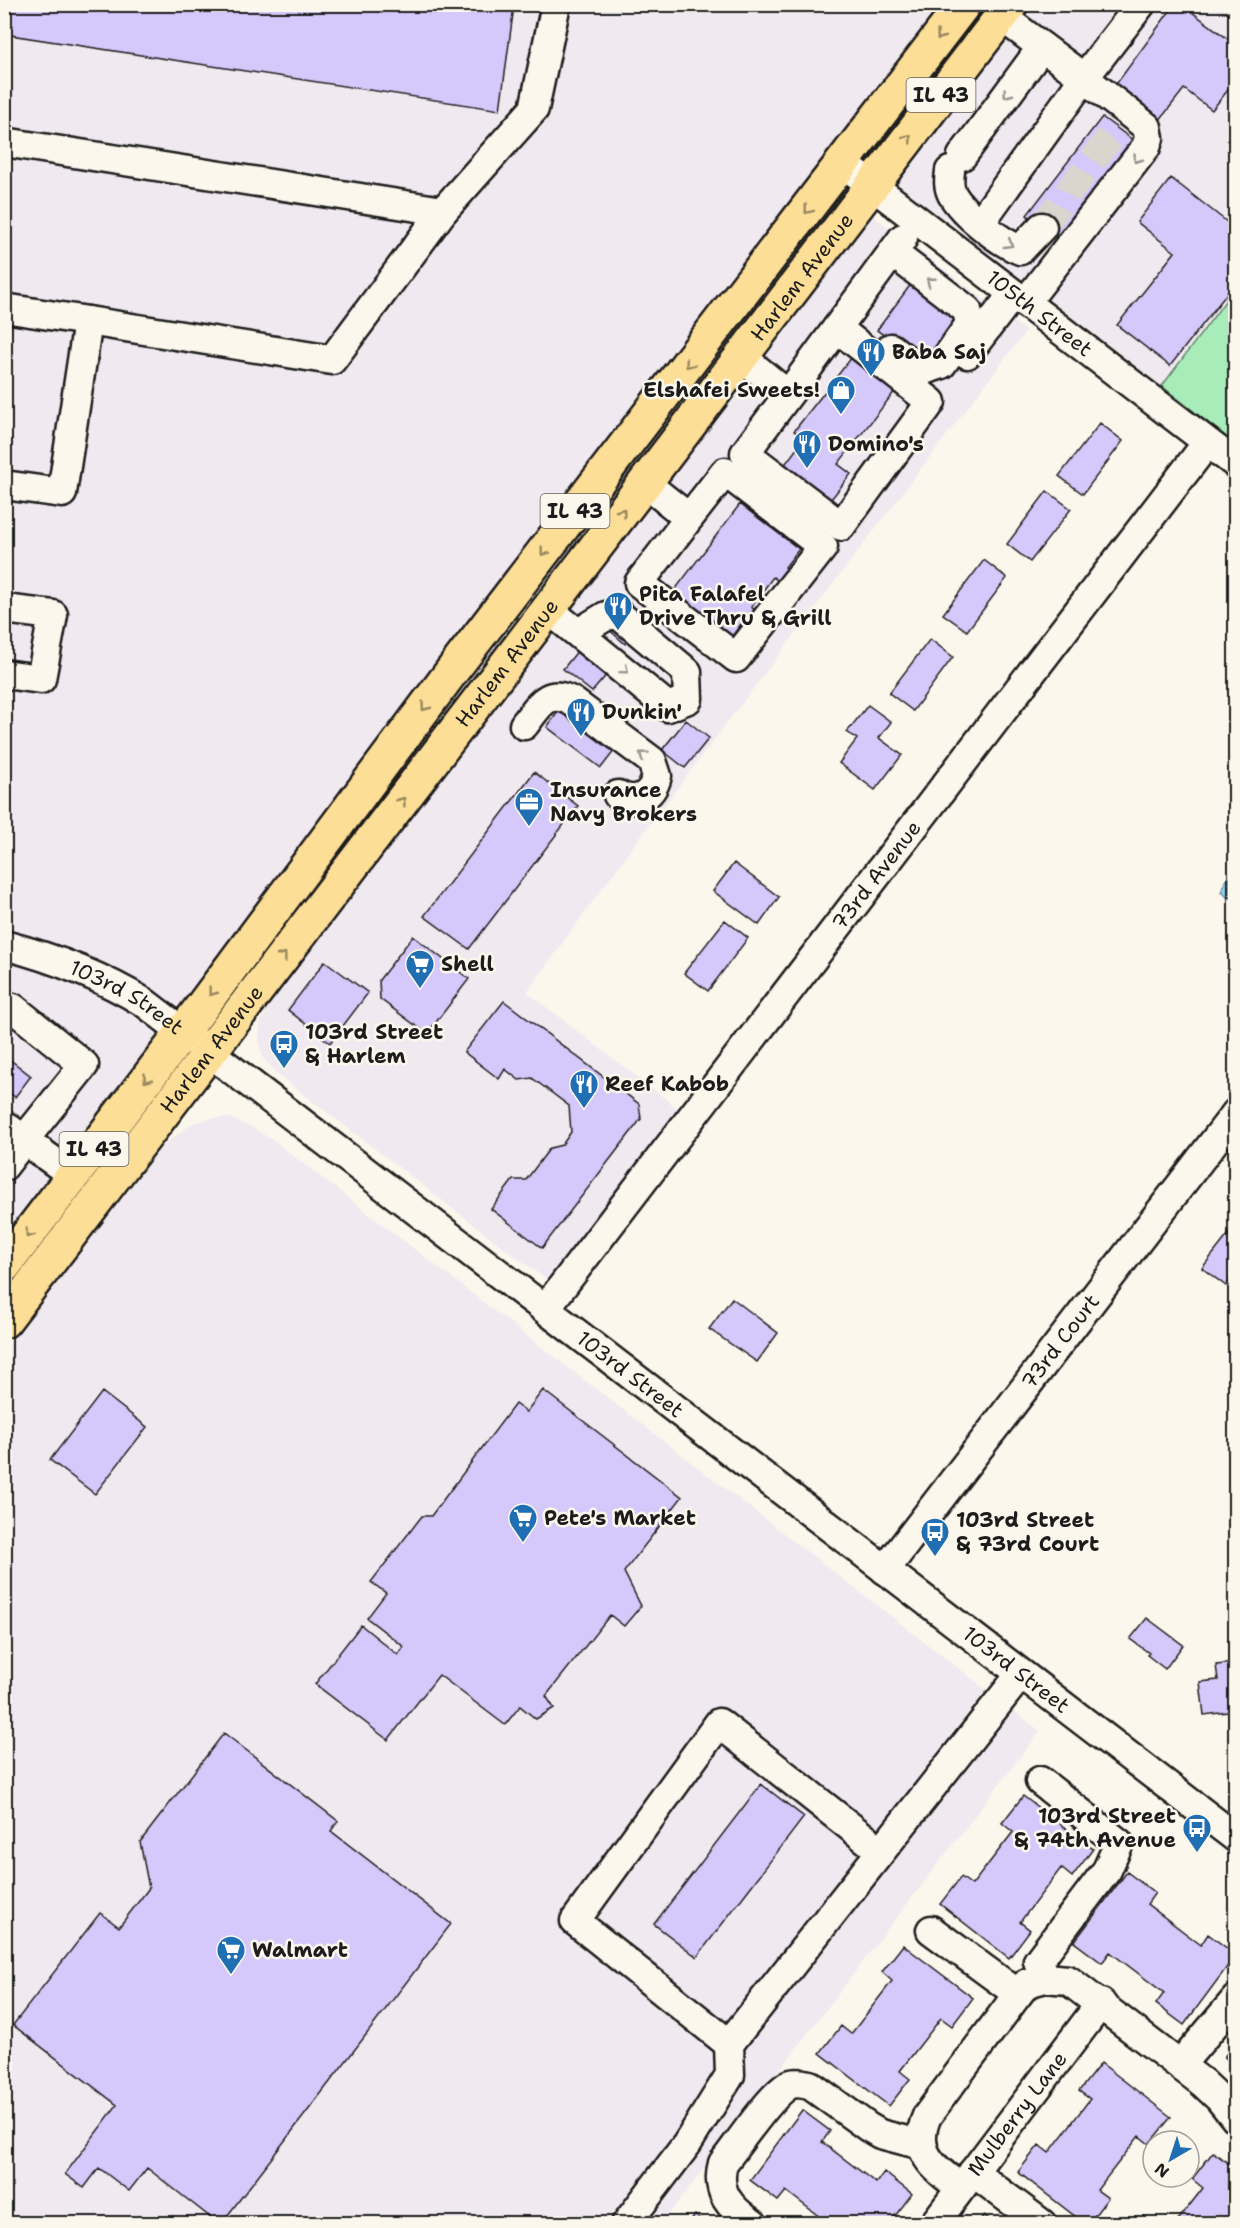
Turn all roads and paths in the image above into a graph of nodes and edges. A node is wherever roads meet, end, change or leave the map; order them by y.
1 (556, 4) edge
2 (964, 4) edge
3 (1141, 4) edge
4 (1006, 11) edge
5 (1042, 47) junction
6 (1084, 78) junction
7 (4, 141) edge
8 (844, 164) junction
9 (872, 185) junction
10 (443, 211) junction
11 (916, 219) junction
12 (980, 223) junction
13 (1042, 227) tunnel mouth
14 (893, 253) junction
15 (1019, 298) junction
16 (4, 308) edge
17 (88, 321) junction
18 (842, 321) junction
19 (741, 356) junction
20 (931, 387) junction
21 (788, 395) junction
22 (1208, 442) junction
23 (1236, 464) edge
24 (645, 483) junction
25 (4, 485) edge
26 (689, 518) junction
27 (4, 609) edge
28 (548, 609) junction
29 (580, 632) dead end
30 (4, 674) edge
31 (524, 725) dead end
32 (618, 795) dead end
33 (4, 945) edge
34 (4, 1006) edge
35 (183, 1032) junction
36 (210, 1053) junction
37 (1236, 1113) edge
38 (14, 1132) edge
39 (4, 1166) edge
40 (74, 1176) junction
41 (4, 1266) edge
42 (545, 1309) junction
43 (4, 1321) edge
44 (885, 1569) junction
45 (1021, 1674) junction
46 (1040, 1781) dead end
47 (1232, 1827) edge
48 (881, 1851) junction
49 (931, 1930) dead end
50 (1045, 1978) junction
51 (1018, 1994) junction
52 (1236, 1999) edge
53 (1101, 2003) junction
54 (729, 2044) junction
55 (1181, 2064) junction
56 (1236, 2119) edge
57 (922, 2145) junction
58 (967, 2180) junction
59 (626, 2223) edge
60 (753, 2223) edge
61 (934, 2223) edge
62 (1042, 2223) edge

1 - 10 street
2 -> 8 main road, Harlem Avenue / IL 43
3 - 6 street
4 - 5 street
9 -> 4 main road, Harlem Avenue / IL 43
5 - 6 street
5 -> 12 street
6 - 12 street
6 -> 15 street
7 - 10 street
8 - 9 street, 105th Street
8 -> 35 main road, Harlem Avenue / IL 43
9 - 11 street, 105th Street
9 - 19 main road, Harlem Avenue / IL 43
10 - 17 street
11 - 14 street
11 - 15 street, 105th Street
12 -> 13 street
14 - 18 street
20 -> 14 street
15 - 20 street
15 - 22 street, 105th Street
16 - 17 street
17 - 25 street
18 - 20 street
18 - 21 street
19 - 21 street
19 - 24 main road, Harlem Avenue / IL 43
20 - 21 street
22 - 23 street, 105th Street
22 - 42 street, 73rd Avenue
24 - 26 street
28 -> 24 main road, Harlem Avenue / IL 43
26 - 26 street
27 - 30 street
28 - 29 street
36 -> 28 main road, Harlem Avenue / IL 43
32 -> 31 street
33 - 35 street, 103rd Street
34 - 38 street
35 - 36 street, 103rd Street
35 -> 40 main road, Harlem Avenue / IL 43
36 - 42 street, 103rd Street
36 - 43 main road, Harlem Avenue / IL 43
37 - 44 street, 73rd Court
38 - 39 street
38 - 40 street
40 -> 41 main road, Harlem Avenue / IL 43
42 - 44 street, 103rd Street
44 - 45 street, 103rd Street
45 - 47 street, 103rd Street
45 - 48 street
46 - 50 street
48 - 54 street
48 - 54 street
49 - 51 street
50 - 51 street
50 - 53 street
51 - 57 street
52 - 55 street
53 - 55 street
53 - 58 street, Mulberry Lane
54 - 59 street
55 - 56 street
57 - 58 street
57 - 60 street
58 - 61 street, Mulberry Lane
58 - 62 street

